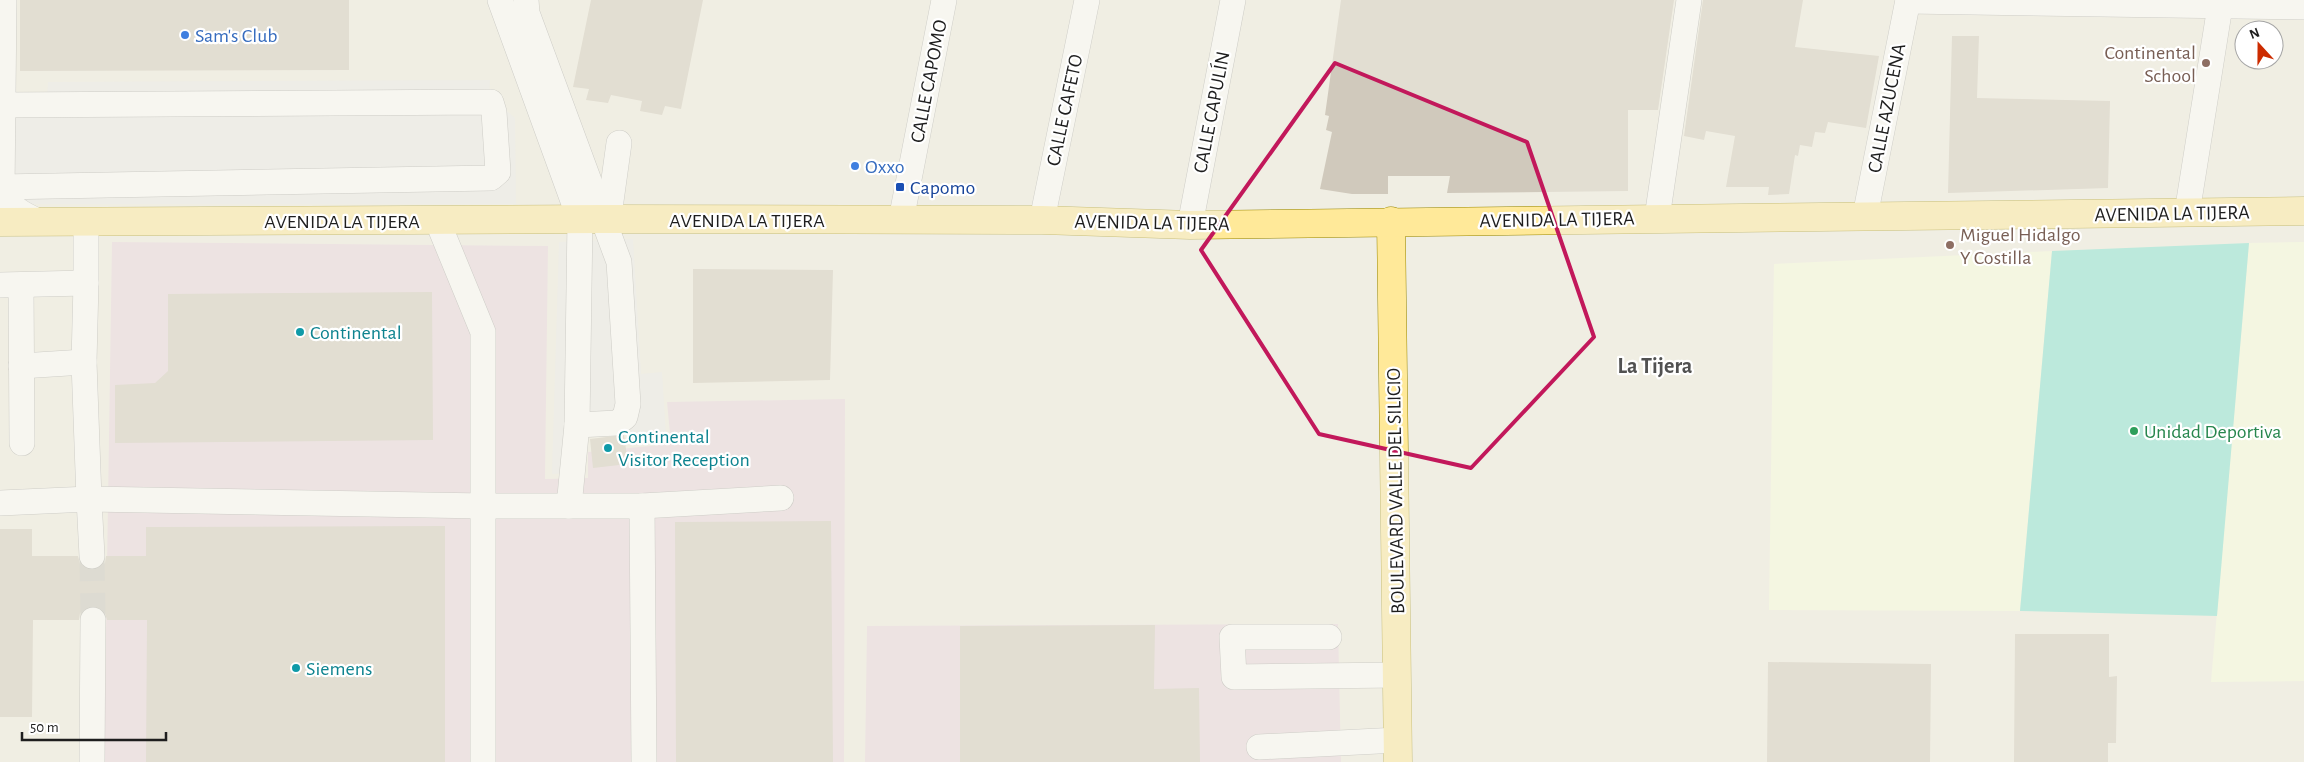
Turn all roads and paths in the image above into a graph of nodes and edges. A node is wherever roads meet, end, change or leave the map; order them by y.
1 (4, 0) edge
2 (500, 0) edge
3 (526, 0) edge
4 (944, 0) edge
5 (1087, 0) edge
6 (1233, 0) edge
7 (1690, 0) edge
8 (1908, 0) edge
9 (2221, 3) edge
10 (2304, 7) edge
11 (1, 105) edge
12 (619, 143) dead end
13 (1, 190) edge
14 (2304, 211) edge
15 (2187, 213) junction
16 (1865, 216) junction
17 (1657, 218) junction
18 (598, 219) junction
19 (438, 220) junction
20 (901, 220) junction
21 (1042, 220) junction
22 (38, 221) junction
23 (86, 221) junction
24 (1391, 221) junction
25 (0, 222) edge
26 (1190, 225) junction
27 (86, 283) junction
28 (11, 285) edge
29 (84, 362) junction
30 (21, 366) junction
31 (11, 398) edge
32 (576, 425) junction
33 (22, 443) dead end
34 (781, 498) dead end
35 (89, 499) junction
36 (0, 503) edge
37 (484, 506) junction
38 (568, 506) junction
39 (642, 506) junction
40 (92, 556) tunnel mouth
41 (93, 620) tunnel mouth
42 (1329, 637) dead end
43 (1397, 675) junction
44 (1259, 748) dead end
45 (1398, 751) edge
46 (92, 762) edge
47 (483, 762) edge
48 (644, 762) edge

1 - 11 street
2 - 18 street
3 - 18 street
4 - 20 street, CALLE CAPOMO
5 - 21 street, CALLE CAFETO
6 - 26 street, CALLE CAPULÍN
7 - 17 street
8 - 9 street
8 - 16 street, CALLE AZUCENA
9 - 10 street
9 - 15 street
11 - 13 street
11 - 13 street
12 - 18 street
13 - 22 street
14 - 15 main road, AVENIDA LA TIJERA
15 - 16 main road, AVENIDA LA TIJERA
16 - 17 main road, AVENIDA LA TIJERA
17 - 24 main road, AVENIDA LA TIJERA
18 - 19 main road, AVENIDA LA TIJERA
18 - 20 main road, AVENIDA LA TIJERA
18 - 32 street
18 - 32 street
19 - 23 main road, AVENIDA LA TIJERA
19 - 37 street
20 - 21 main road, AVENIDA LA TIJERA
21 - 26 main road, AVENIDA LA TIJERA
22 - 23 main road, AVENIDA LA TIJERA
22 - 25 main road, AVENIDA LA TIJERA
23 - 27 street
24 - 26 main road, AVENIDA LA TIJERA
24 - 43 main road, BOULEVARD VALLE DEL SILICIO
27 - 28 street
27 - 29 street
28 - 30 street
29 - 30 street
29 - 35 street
30 - 31 street
31 - 33 street
32 - 38 street
34 - 39 street
35 - 36 street
35 - 37 street
35 - 40 street
37 - 38 street
37 - 47 street
38 - 39 street
39 - 48 street
41 - 46 street
42 - 43 street
43 - 45 main road, BOULEVARD VALLE DEL SILICIO
44 - 45 street

